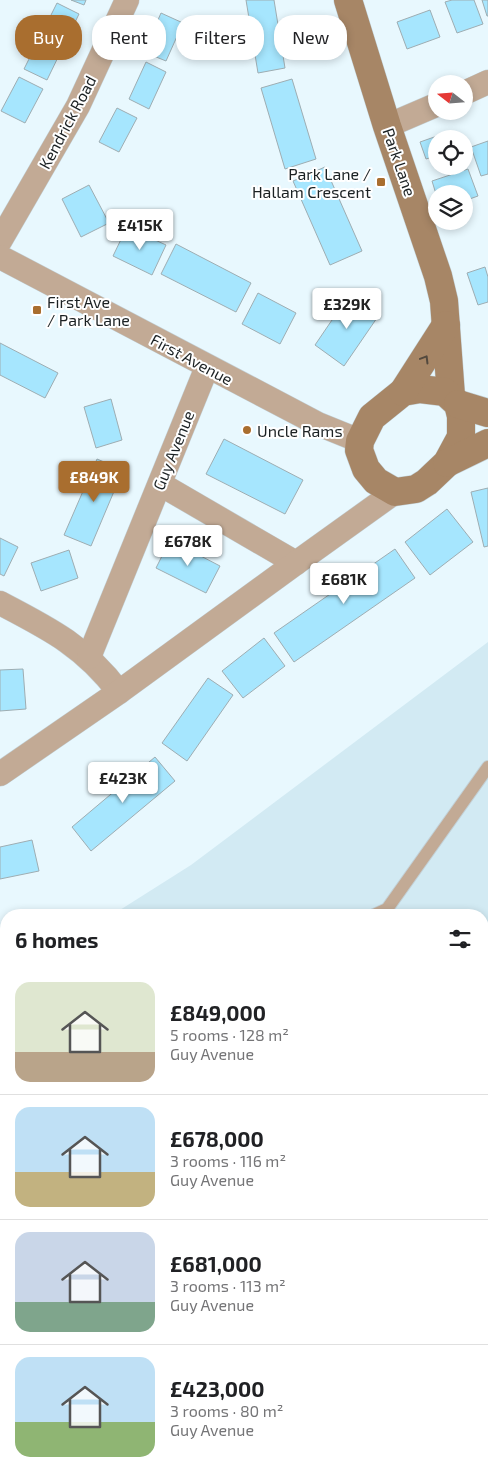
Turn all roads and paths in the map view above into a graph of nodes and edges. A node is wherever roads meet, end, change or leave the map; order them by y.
1 (127, 0) edge
2 (348, 0) edge
3 (488, 82) edge
4 (473, 89) edge
5 (428, 108) edge
6 (387, 126) junction
7 (0, 241) edge
8 (0, 257) edge
9 (446, 325) junction
10 (207, 366) junction
11 (403, 392) junction
12 (455, 400) junction
13 (488, 413) edge
14 (360, 441) junction
15 (488, 443) edge
16 (447, 463) junction
17 (160, 484) junction
18 (395, 492) junction
19 (296, 563) junction
20 (0, 603) edge
21 (89, 657) junction
22 (119, 692) junction
23 (488, 767) edge
24 (0, 774) edge
25 (387, 909) edge

1 - 7 street, Kendrick Road
2 - 6 street, Park Lane
3 - 4 street
5 - 6 street
6 - 9 street, Park Lane
8 - 10 street, First Avenue
11 -> 9 street
9 - 12 street, Park Lane
10 - 14 street, First Avenue
10 - 17 street, Guy Avenue
11 - 12 street
11 - 14 street
12 - 13 street
12 - 16 street
14 - 18 street
15 - 16 street
16 - 18 street
17 - 19 street
17 - 21 street, Guy Avenue
18 - 19 street
19 - 22 street
20 - 21 street
21 - 22 street
22 - 24 street
23 - 25 lane

